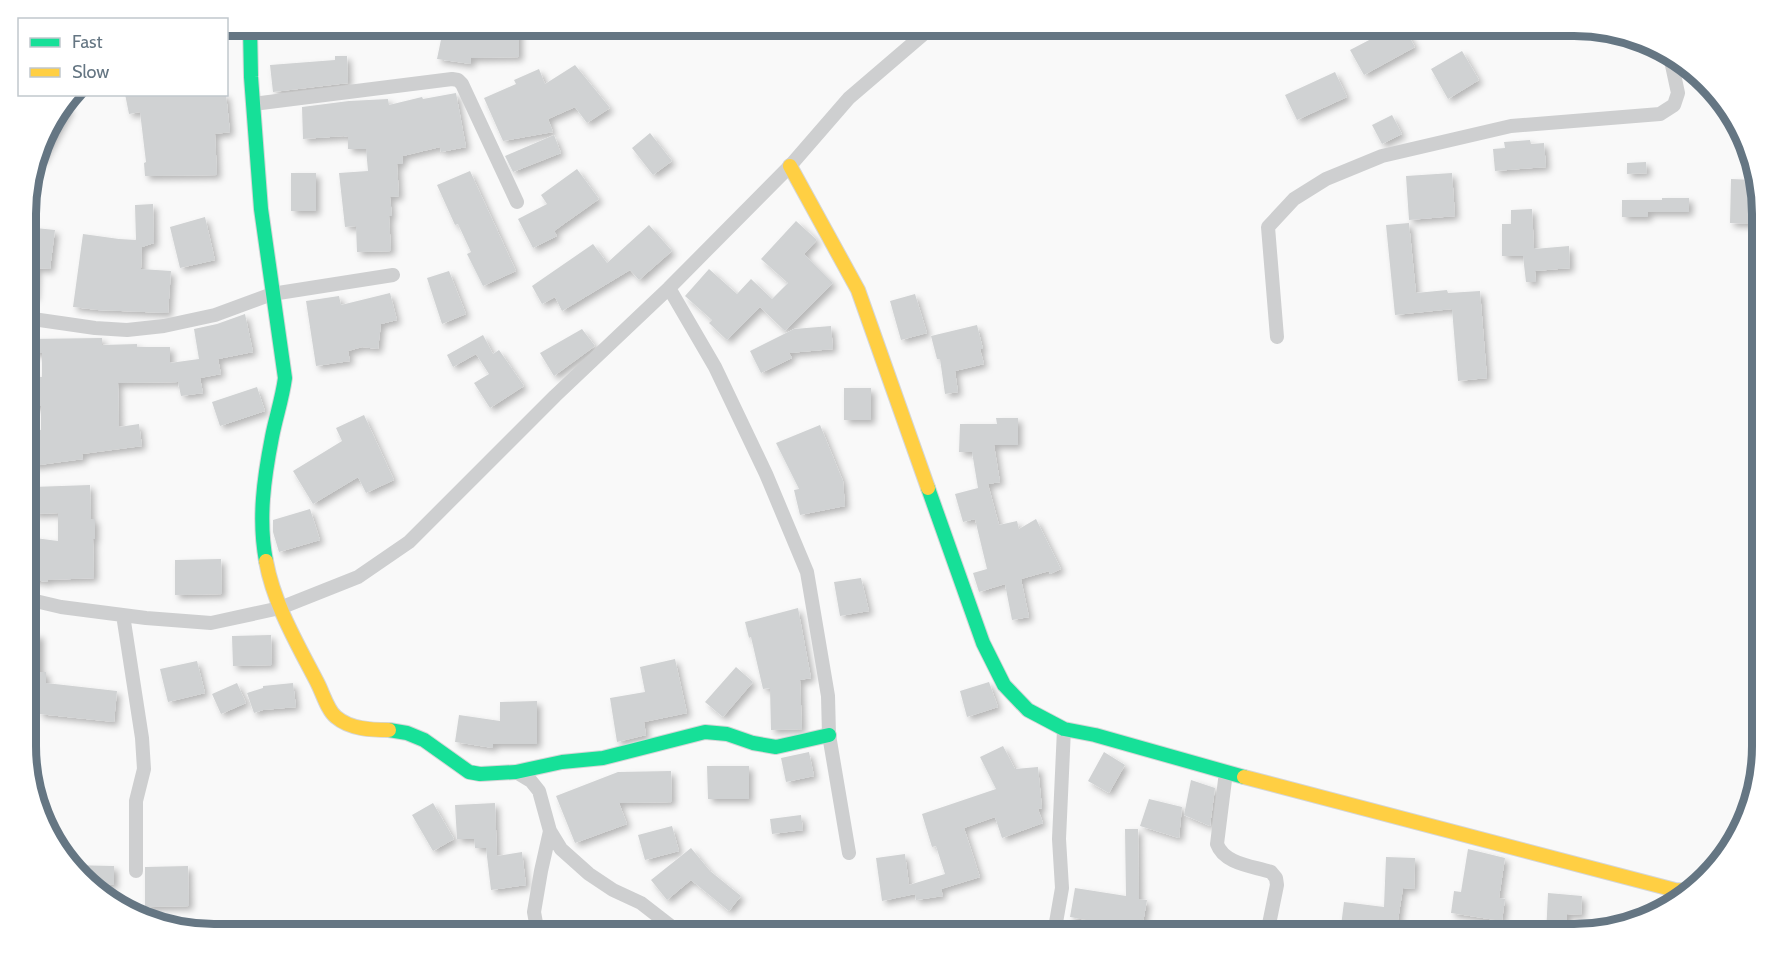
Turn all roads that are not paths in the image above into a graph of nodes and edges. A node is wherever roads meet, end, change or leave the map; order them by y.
1 (250, 36) edge
2 (921, 36) edge
3 (1672, 65) edge
4 (253, 104) junction
5 (790, 166) junction
6 (517, 202) dead end
7 (393, 275) dead end
8 (669, 288) junction
9 (272, 294) junction
10 (36, 319) edge
11 (1276, 337) dead end
12 (36, 600) edge
13 (280, 608) junction
14 (123, 615) junction
15 (1064, 729) junction
16 (829, 735) junction
17 (516, 772) junction
18 (1226, 772) junction
19 (550, 831) junction
20 (849, 853) dead end
21 (136, 871) dead end
22 (1679, 889) edge
23 (536, 924) edge
24 (668, 924) edge
25 (1056, 924) edge
26 (1269, 924) edge

1 - 4 street
2 - 5 street
3 - 11 street
4 - 6 street
4 - 9 street
5 - 8 street
5 - 15 street
7 - 9 street
8 - 13 street
8 - 16 street
9 - 10 street
9 - 13 street
12 - 14 street
13 - 14 street
13 - 17 street
14 - 21 street
15 - 18 street
15 - 25 street
16 - 17 street
16 - 20 street
17 - 19 street
18 - 22 street
18 - 26 street
19 - 23 street
19 - 24 street

